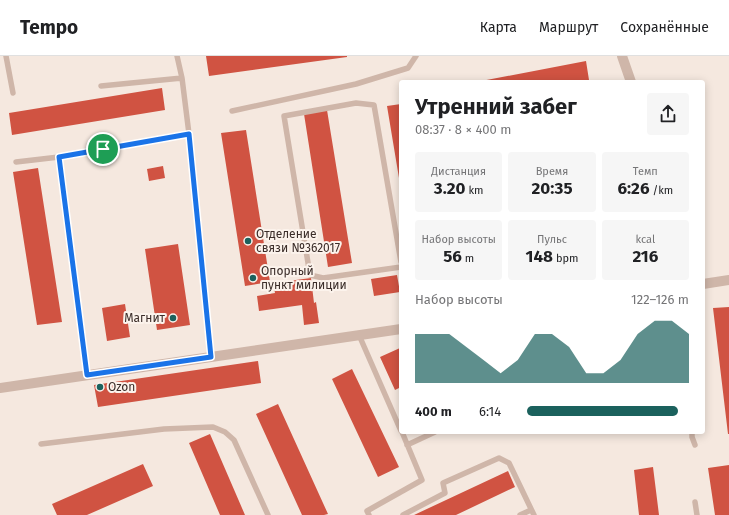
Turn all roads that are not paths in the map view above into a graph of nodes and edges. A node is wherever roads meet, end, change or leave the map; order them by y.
1 (6, 56) edge
2 (177, 56) edge
3 (416, 56) edge
4 (622, 56) edge
5 (182, 78) junction
6 (629, 80) edge
7 (101, 86) dead end
8 (13, 93) dead end
9 (232, 111) dead end
10 (189, 134) junction
11 (59, 157) junction
12 (16, 162) dead end
13 (399, 250) edge
14 (399, 267) edge
15 (729, 280) edge
16 (705, 284) edge
17 (399, 329) edge
18 (359, 335) junction
19 (211, 357) junction
20 (87, 375) junction
21 (0, 388) edge
22 (399, 426) edge
23 (402, 434) edge
24 (431, 434) edge
25 (692, 434) edge
26 (41, 444) dead end
27 (407, 445) junction
28 (695, 445) dead end
29 (695, 502) dead end
30 (533, 512) edge
31 (268, 515) edge
32 (369, 515) edge
33 (403, 515) edge
34 (520, 515) edge
35 (697, 515) edge

1 - 8 lane
2 - 5 lane
3 - 9 lane
4 - 6 street
5 - 7 lane
5 - 10 lane
10 - 11 lane
10 - 19 lane
11 - 12 lane
11 - 20 lane
13 - 14 lane
15 - 16 street
17 - 18 street
18 - 19 street
18 - 22 lane
19 - 20 street
20 - 21 street
23 - 27 lane
24 - 27 lane
25 - 28 lane
26 - 31 lane
27 - 32 lane
29 - 35 lane
30 - 33 lane
30 - 34 lane

